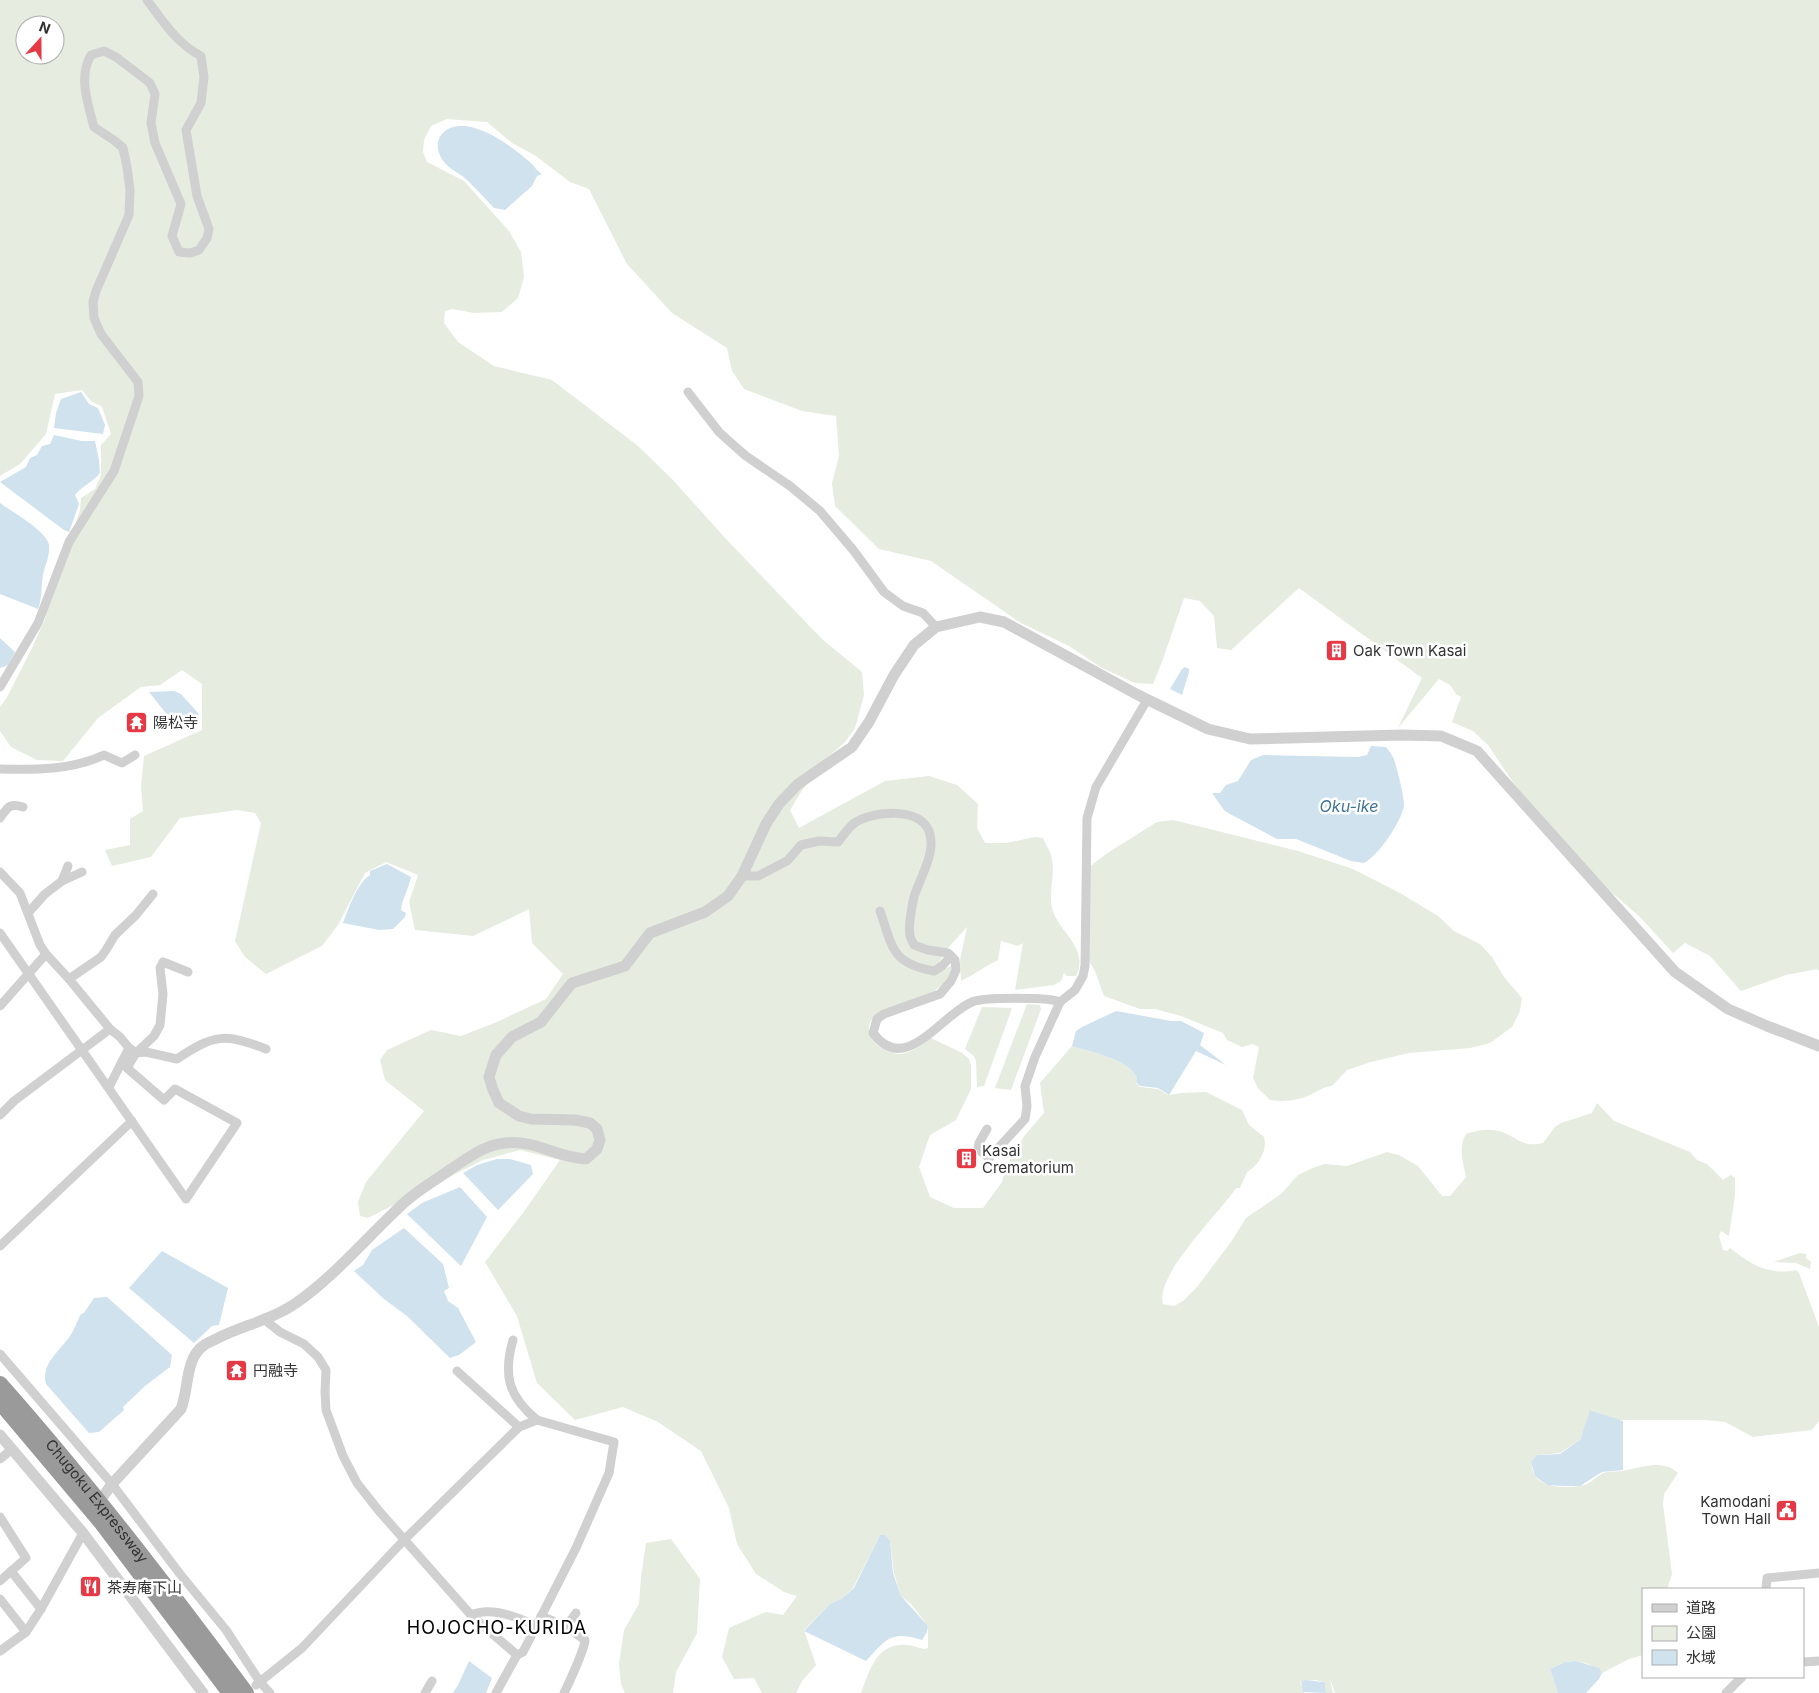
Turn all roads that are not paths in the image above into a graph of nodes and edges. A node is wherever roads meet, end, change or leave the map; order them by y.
1 (147, 0) edge
2 (688, 392) dead end
3 (936, 627) junction
4 (0, 687) edge
5 (1147, 700) junction
6 (135, 755) dead end
7 (0, 770) edge
8 (23, 807) dead end
9 (0, 818) edge
10 (68, 866) dead end
11 (0, 872) edge
12 (82, 872) dead end
13 (742, 876) junction
14 (62, 881) junction
15 (153, 894) dead end
16 (880, 911) dead end
17 (28, 913) junction
18 (0, 933) edge
19 (46, 954) junction
20 (951, 956) junction
21 (28, 972) junction
22 (188, 972) dead end
23 (69, 979) junction
24 (1060, 1002) junction
25 (0, 1006) edge
26 (110, 1029) junction
27 (1819, 1046) edge
28 (266, 1049) dead end
29 (83, 1050) junction
30 (132, 1051) junction
31 (109, 1087) junction
32 (0, 1115) edge
33 (132, 1121) junction
34 (987, 1129) dead end
35 (0, 1246) edge
36 (264, 1320) junction
37 (513, 1340) dead end
38 (0, 1354) edge
39 (456, 1371) dead end
40 (0, 1384) edge
41 (0, 1402) edge
42 (537, 1420) junction
43 (519, 1427) junction
44 (0, 1435) edge
45 (12, 1449) junction
46 (0, 1459) edge
47 (112, 1484) junction
48 (104, 1495) dead end
49 (0, 1517) edge
50 (90, 1521) dead end
51 (84, 1533) junction
52 (405, 1539) junction
53 (11, 1571) junction
54 (1819, 1573) edge
55 (0, 1581) edge
56 (1766, 1588) edge
57 (0, 1599) edge
58 (41, 1609) junction
59 (576, 1613) dead end
60 (471, 1615) junction
61 (542, 1616) junction
62 (536, 1626) junction
63 (566, 1627) junction
64 (26, 1632) junction
65 (0, 1651) edge
66 (517, 1655) junction
67 (1819, 1661) edge
68 (1804, 1662) edge
69 (1741, 1678) edge
70 (432, 1682) dead end
71 (254, 1687) edge
72 (203, 1693) edge
73 (230, 1693) edge
74 (270, 1693) edge
75 (425, 1693) edge
76 (497, 1693) edge
77 (564, 1693) edge
78 (1726, 1693) edge

1 - 4 street
2 - 3 street
3 - 5 street
3 - 13 street
5 - 24 street
5 - 27 street
6 - 7 street
8 - 9 street
10 - 14 street
11 - 17 street
12 - 14 street
13 - 20 street
13 - 36 street
14 - 17 street
15 - 23 street
16 - 20 street
17 - 19 street
18 - 21 street
19 - 21 street
19 - 23 street
20 - 24 street
21 - 25 street
21 - 29 street
22 - 30 street
23 - 26 street
24 - 34 street
26 - 29 street
26 - 30 street
28 - 30 street
29 - 31 street
29 - 32 street
30 - 31 street
30 - 33 street
31 - 33 street
33 - 35 street
36 - 47 street
36 - 52 street
37 - 42 street
38 - 47 street
39 - 43 street
40 - 71 highway, Chugoku Expressway
41 - 73 highway, Chugoku Expressway
42 - 43 street
42 - 61 street
43 - 52 street
44 - 45 street
45 - 46 street
45 - 51 street
47 - 48 street
47 - 71 street
49 - 53 street
50 - 51 street
51 - 58 street
51 - 72 street
52 - 60 street
52 - 71 street
53 - 55 street
53 - 58 street
54 - 56 street
57 - 64 street
58 - 64 street
59 - 63 street
60 - 62 street
60 - 66 street
61 - 62 street
61 - 63 street
62 - 66 street
63 - 77 street
64 - 65 street
66 - 76 street
67 - 68 street
69 - 78 street
70 - 75 street
71 - 74 street

